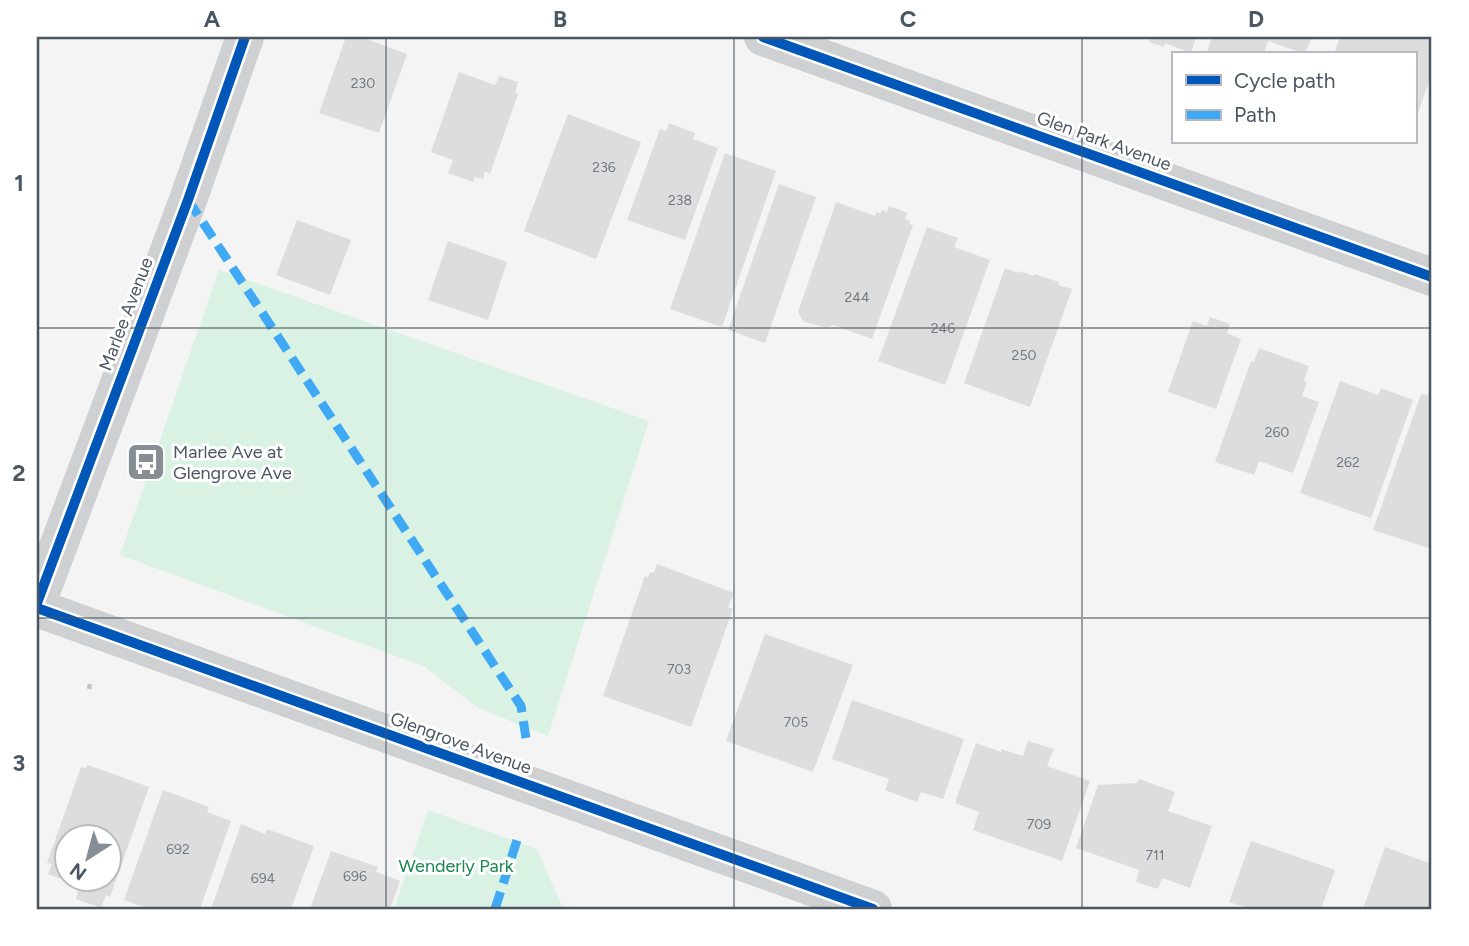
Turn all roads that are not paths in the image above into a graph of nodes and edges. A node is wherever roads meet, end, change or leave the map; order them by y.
1 (245, 37) edge
2 (763, 37) edge
3 (1432, 277) edge
4 (37, 603) edge
5 (37, 608) edge
6 (873, 909) edge

1 - 4 street, Marlee Avenue
2 - 3 street, Glen Park Avenue
5 - 6 street, Glengrove Avenue

